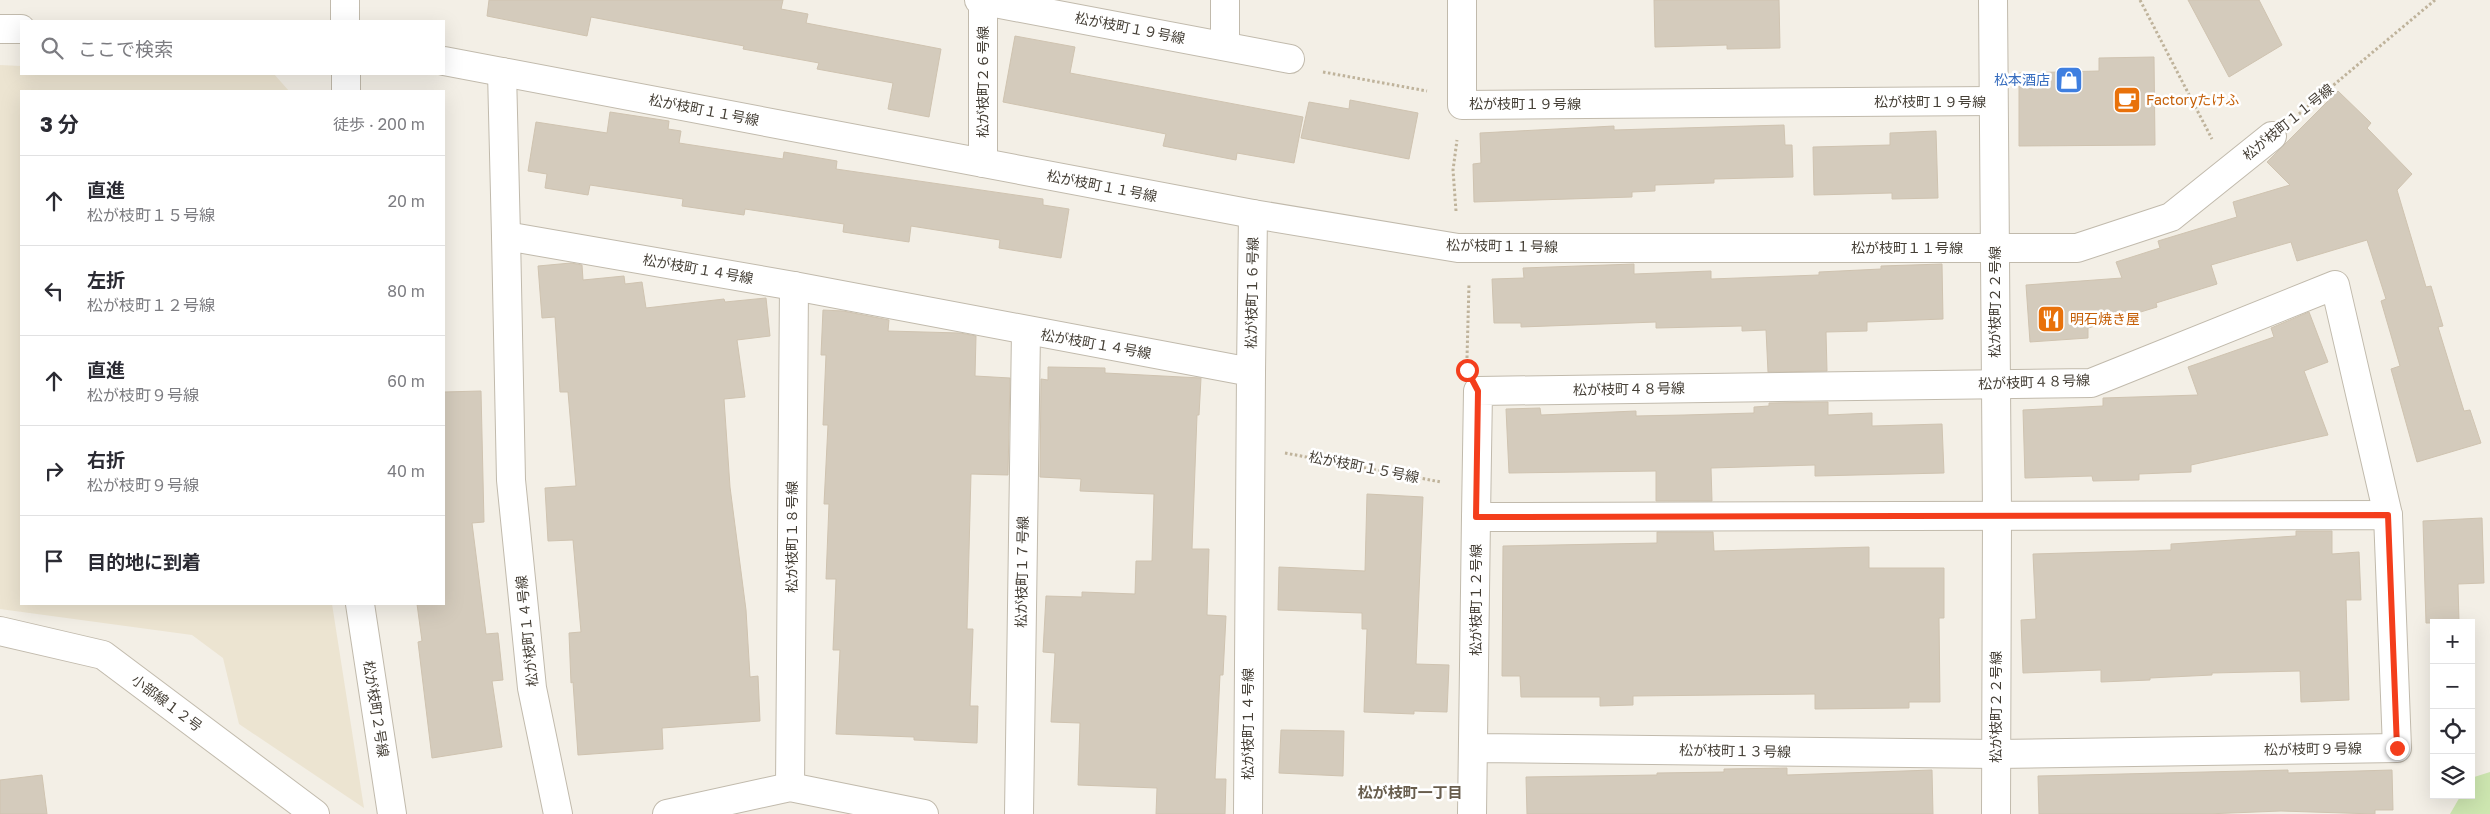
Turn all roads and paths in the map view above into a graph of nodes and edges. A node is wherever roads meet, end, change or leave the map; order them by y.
1 (345, 0) edge
2 (979, 0) edge
3 (983, 0) edge
4 (1225, 0) edge
5 (1462, 0) edge
6 (1993, 0) edge
7 (2140, 0) edge
8 (2434, 0) edge
9 (345, 20) edge
10 (0, 29) edge
11 (20, 30) edge
12 (1225, 46) junction
13 (1290, 59) joint
14 (445, 61) edge
15 (502, 72) junction
16 (346, 75) edge
17 (346, 90) edge
18 (1993, 101) junction
19 (1462, 105) junction
20 (2272, 136) joint
21 (983, 163) junction
22 (2228, 170) junction
23 (1254, 214) junction
24 (506, 236) junction
25 (1458, 248) junction
26 (1995, 248) junction
27 (794, 286) junction
28 (1026, 331) junction
29 (1251, 372) junction
30 (1996, 384) junction
31 (1478, 391) junction
32 (1250, 446) junction
33 (1477, 488) junction
34 (1997, 515) junction
35 (2388, 515) junction
36 (1476, 517) junction
37 (360, 605) edge
38 (0, 631) edge
39 (1475, 748) junction
40 (1996, 754) junction
41 (790, 788) junction
42 (315, 814) edge
43 (392, 814) edge
44 (558, 814) edge
45 (667, 814) edge
46 (924, 814) edge
47 (1018, 814) edge
48 (1248, 814) edge
49 (1472, 814) edge
50 (1996, 814) edge

1 - 9 street
2 - 3 street, 松が枝町１９号線
3 - 12 street, 松が枝町１９号線
3 - 21 street, 松が枝町２６号線
4 - 12 street
5 - 19 street
6 - 18 street, 松が枝町２２号線
7 - 22 path
8 - 20 path, 松が枝町１１号線
10 - 11 street
12 - 13 street, 松が枝町１９号線
13 - 19 path, 松が枝町１９号線
14 - 15 street, 松が枝町１１号線
15 - 21 street, 松が枝町１１号線
15 - 24 street, 松が枝町１４号線
16 - 17 street
18 - 19 street, 松が枝町１９号線
18 - 26 street, 松が枝町２２号線
19 - 25 path
20 - 22 street, 松が枝町１１号線
21 - 23 street, 松が枝町１１号線
22 - 26 street, 松が枝町１１号線
23 - 25 street, 松が枝町１１号線
23 - 29 street, 松が枝町１６号線
24 - 27 street, 松が枝町１４号線
24 - 44 street, 松が枝町１４号線
25 - 26 street, 松が枝町１１号線
25 - 31 path
26 - 30 street, 松が枝町２２号線
27 - 28 street, 松が枝町１４号線
27 - 41 street, 松が枝町１８号線
28 - 29 street, 松が枝町１４号線
28 - 47 street, 松が枝町１７号線
29 - 32 street, 松が枝町１４号線
30 - 31 street, 松が枝町４８号線
30 - 34 street, 松が枝町２２号線
30 - 35 street, 松が枝町４８号線
31 - 33 street
32 - 33 path, 松が枝町１５号線
32 - 48 street, 松が枝町１４号線
33 - 36 street
34 - 35 street
34 - 36 street
34 - 40 street, 松が枝町２２号線
35 - 40 street, 松が枝町９号線
36 - 39 street, 松が枝町１２号線
37 - 43 street, 松が枝町２号線
38 - 42 street, 小部線１２号
39 - 40 street, 松が枝町１３号線
39 - 49 street, 松が枝町１２号線
40 - 50 street, 松が枝町２２号線
41 - 45 street
41 - 46 street

